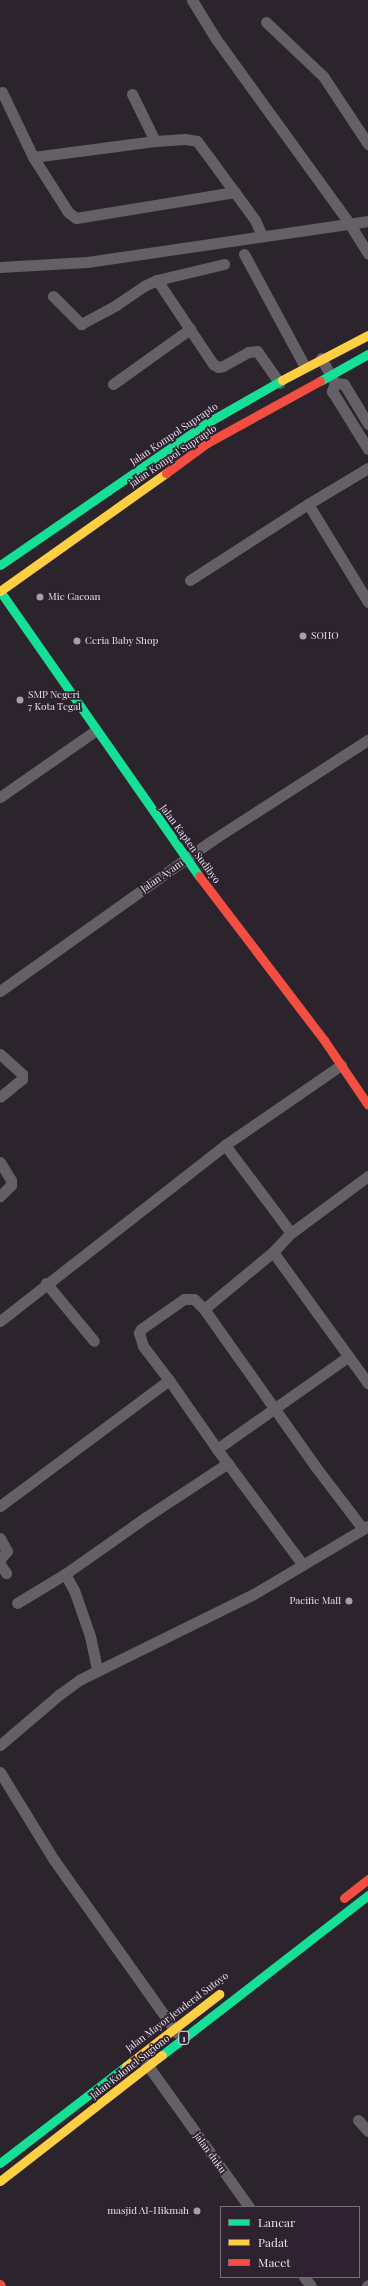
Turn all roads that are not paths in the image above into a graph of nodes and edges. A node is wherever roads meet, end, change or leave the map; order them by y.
1 (192, 0) edge
2 (266, 22) dead end
3 (2, 92) dead end
4 (132, 94) dead end
5 (155, 141) junction
6 (368, 144) edge
7 (33, 157) junction
8 (236, 192) junction
9 (368, 221) edge
10 (349, 223) junction
11 (260, 229) junction
12 (244, 254) dead end
13 (368, 254) edge
14 (224, 264) dead end
15 (0, 267) edge
16 (157, 280) junction
17 (53, 296) dead end
18 (190, 329) junction
19 (368, 335) edge
20 (368, 354) edge
21 (321, 358) junction
22 (305, 367) junction
23 (333, 379) junction
24 (279, 383) junction
25 (113, 384) dead end
26 (365, 420) edge
27 (351, 422) junction
28 (368, 449) edge
29 (368, 468) edge
30 (117, 485) junction
31 (128, 500) junction
32 (308, 504) junction
33 (0, 566) edge
34 (190, 580) dead end
35 (0, 591) edge
36 (368, 602) edge
37 (95, 730) junction
38 (368, 740) edge
39 (0, 797) edge
40 (186, 859) junction
41 (0, 991) edge
42 (0, 1054) edge
43 (341, 1065) junction
44 (0, 1097) edge
45 (368, 1105) edge
46 (225, 1145) junction
47 (0, 1162) edge
48 (368, 1176) edge
49 (0, 1196) edge
50 (291, 1233) junction
51 (274, 1252) junction
52 (46, 1283) junction
53 (204, 1309) junction
54 (0, 1321) edge
55 (94, 1341) dead end
56 (349, 1356) junction
57 (170, 1380) junction
58 (368, 1384) edge
59 (275, 1410) junction
60 (217, 1449) junction
61 (228, 1463) junction
62 (0, 1506) edge
63 (366, 1528) edge
64 (0, 1538) edge
65 (0, 1559) edge
66 (303, 1565) junction
67 (65, 1574) junction
68 (17, 1603) dead end
69 (97, 1670) junction
70 (0, 1744) edge
71 (0, 1772) edge
72 (368, 1879) edge
73 (368, 1895) edge
74 (339, 1902) dead end
75 (230, 1986) dead end
76 (174, 2028) junction
77 (182, 2040) junction
78 (140, 2054) junction
79 (148, 2066) junction
80 (358, 2120) dead end
81 (368, 2131) edge
82 (0, 2163) edge
83 (0, 2181) edge
84 (248, 2206) edge
85 (305, 2278) edge
86 (311, 2286) edge

1 - 10 street
2 - 6 street
3 - 7 street
4 - 5 street
5 - 7 street
5 - 8 street
7 - 8 street
8 - 11 street
9 - 10 street
10 - 11 street
10 - 13 street
11 - 15 street
12 - 22 street
14 - 16 street
16 - 17 street
16 - 18 street
18 - 24 street
18 - 25 street
19 - 21 main road, Jalan Kompol Suprapto
20 - 23 main road, jalan Kompol Suprapto
21 - 22 main road, Jalan Kompol Suprapto
21 - 23 street
22 - 24 main road, Jalan Kompol Suprapto
23 - 26 street
23 - 27 street
23 - 31 main road, jalan Kompol Suprapto
24 - 30 main road, Jalan Kompol Suprapto
26 - 27 street
27 - 28 street
29 - 32 street
30 - 31 main road
30 - 33 main road, Jalan Kompol Suprapto
31 - 35 main road, jalan Kompol Suprapto
32 - 34 street
32 - 36 street
35 - 37 main road, Jalan Kapten Sudibyo
37 - 39 street
37 - 40 main road, Jalan Kapten Sudibyo
38 - 40 street, Jalan Ayam
40 - 41 street, Jalan Ayam
40 - 43 main road, Jalan Kapten Sudibyo
42 - 44 street
43 - 45 main road, Jalan Kapten Sudibyo
43 - 46 street
46 - 50 street
46 - 52 street
47 - 49 street
48 - 50 street
50 - 51 street
51 - 53 street
51 - 56 street
52 - 54 street
52 - 55 street
53 - 57 street
53 - 59 street
56 - 58 street
56 - 59 street
57 - 60 street
57 - 62 street
59 - 60 street
59 - 63 street
60 - 61 street
61 - 66 street
61 - 67 street
63 - 66 street
64 - 65 street
66 - 69 street
67 - 68 street
67 - 69 street
69 - 70 street
71 - 76 street
72 - 74 main road
73 - 77 main road, Jalan Kolonel Sugiono / 1
75 - 76 main road, Jalan Mayor Jenderal Sutoyo / 1
76 - 77 street
76 - 78 main road, Jalan Mayor Jenderal Sutoyo / 1
77 - 79 main road, Jalan Kolonel Sugiono / 1
78 - 79 street, jalan duku
78 - 82 main road, Jalan Mayor Jenderal Sutoyo / 1
79 - 83 main road, Jalan Kolonel Sugiono / 1
79 - 84 street, jalan duku
80 - 81 street
85 - 86 street

